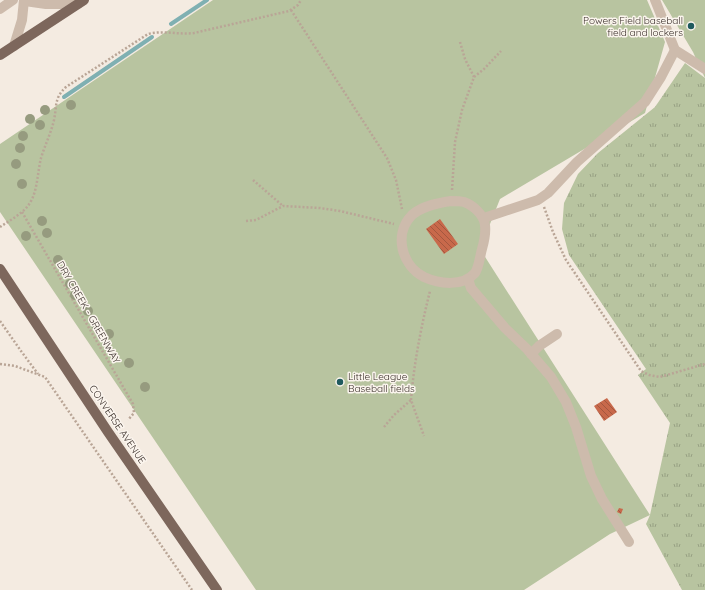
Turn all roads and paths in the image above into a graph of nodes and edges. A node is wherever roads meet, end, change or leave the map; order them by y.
1 (13, 0) edge
2 (25, 0) edge
3 (301, 0) edge
4 (655, 0) edge
5 (81, 2) edge
6 (0, 9) edge
7 (291, 10) junction
8 (460, 42) dead end
9 (14, 46) junction
10 (675, 50) junction
11 (501, 51) dead end
12 (0, 55) edge
13 (705, 69) edge
14 (474, 77) junction
15 (253, 180) dead end
16 (540, 198) junction
17 (451, 201) junction
18 (283, 206) junction
19 (22, 212) junction
20 (484, 218) junction
21 (246, 221) dead end
22 (406, 224) junction
23 (0, 227) edge
24 (0, 269) edge
25 (0, 274) edge
26 (468, 279) junction
27 (434, 280) junction
28 (10, 284) junction
29 (0, 321) edge
30 (557, 334) dead end
31 (531, 354) junction
32 (0, 364) edge
33 (705, 364) edge
34 (39, 374) junction
35 (411, 400) junction
36 (128, 420) dead end
37 (384, 427) dead end
38 (424, 436) dead end
39 (629, 542) dead end
40 (192, 590) edge
41 (217, 590) edge

1 - 6 lane
2 - 5 lane
2 - 9 lane
3 - 7 path
4 - 10 lane
5 - 9 main road
7 - 19 path
7 - 22 path
8 - 14 path
9 - 12 main road
10 - 13 lane
10 - 16 lane
11 - 14 path
14 - 17 path
15 - 18 path
16 - 20 lane
16 - 33 path
17 - 20 lane
17 - 22 lane
18 - 21 path
18 - 22 path
19 - 23 path
19 - 36 path, DRY CREEK - GREENWAY
20 - 26 lane
22 - 27 lane
24 - 28 main road, CONVERSE AVENUE
25 - 28 main road
26 - 27 lane
26 - 31 lane
27 - 35 path
28 - 41 main road, CONVERSE AVENUE
29 - 34 path
30 - 31 lane
31 - 39 lane
32 - 34 path
34 - 40 path
35 - 37 path
35 - 38 path

